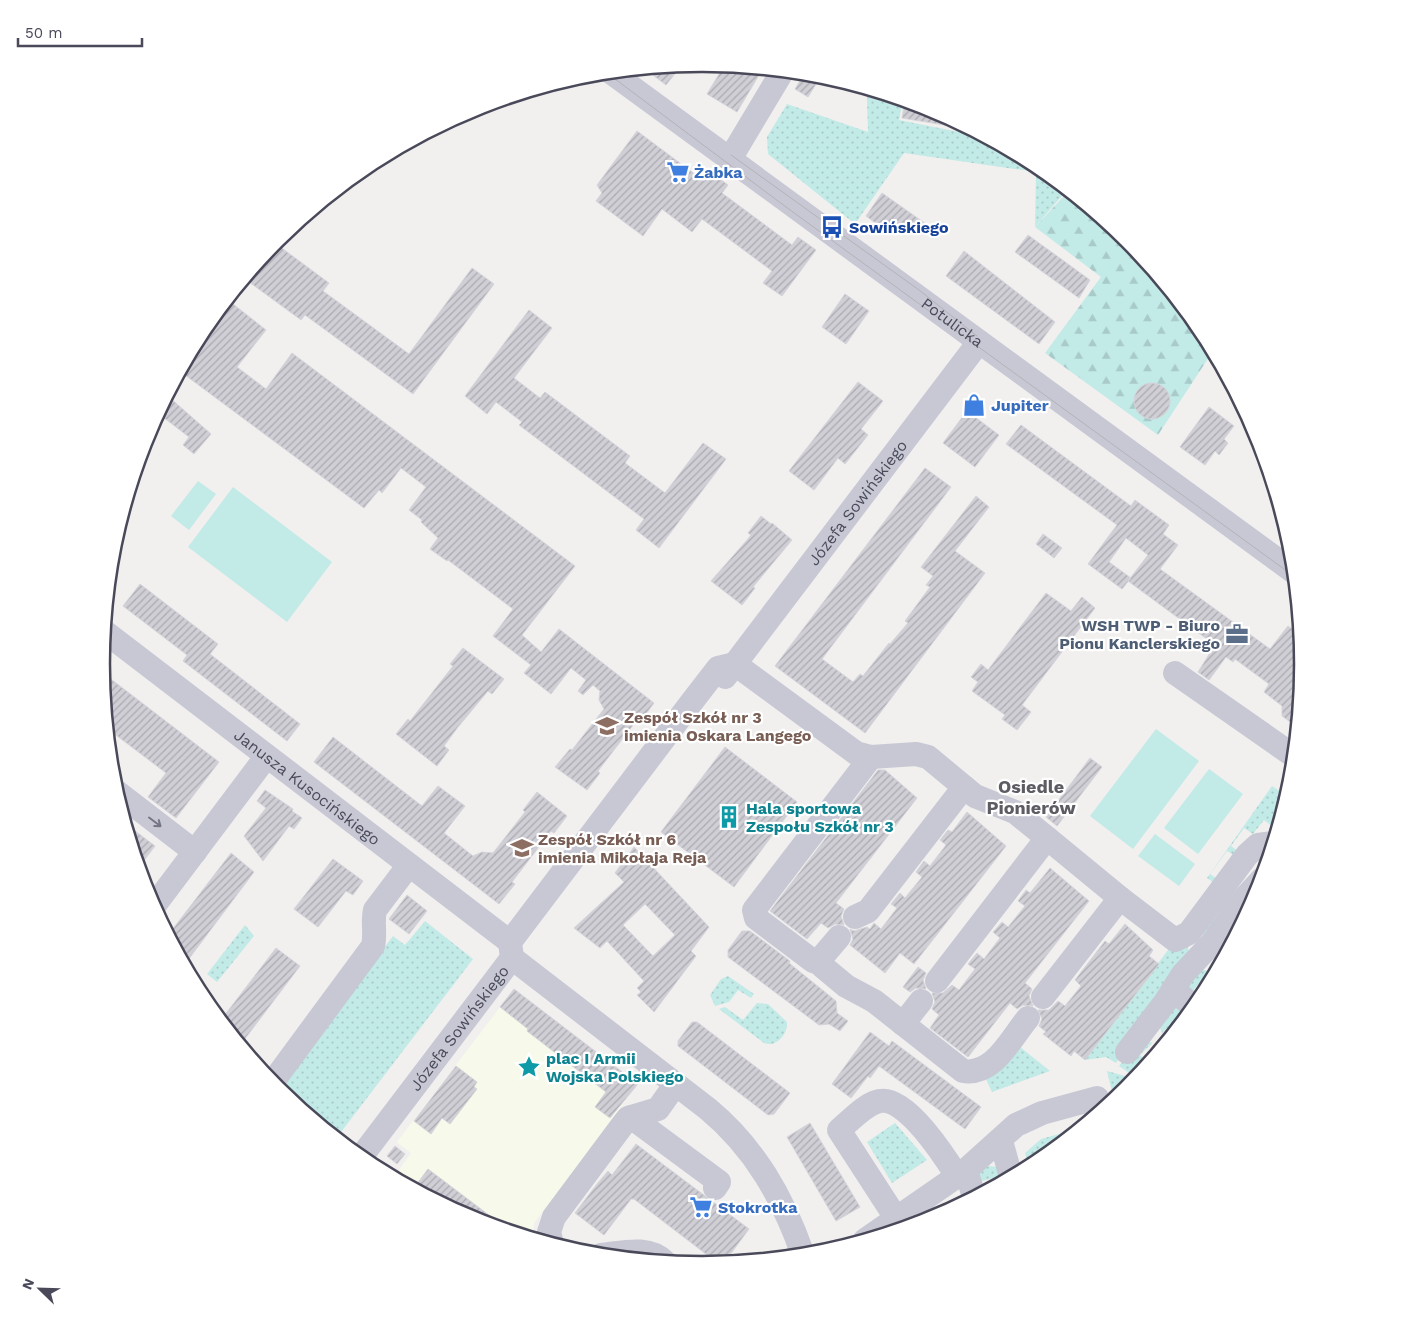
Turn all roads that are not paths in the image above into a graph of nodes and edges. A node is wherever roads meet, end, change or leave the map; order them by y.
1 (778, 78) edge
2 (620, 79) edge
3 (730, 158) junction
4 (979, 342) junction
5 (1286, 566) edge
6 (111, 637) edge
7 (735, 664) junction
8 (1175, 673) dead end
9 (1288, 751) edge
10 (266, 757) junction
11 (871, 757) junction
12 (964, 787) junction
13 (127, 800) edge
14 (1047, 838) junction
15 (1266, 844) edge
16 (195, 852) junction
17 (409, 866) junction
18 (1120, 898) junction
19 (160, 899) edge
20 (854, 917) dead end
21 (1235, 922) edge
22 (839, 937) dead end
23 (511, 950) junction
24 (821, 963) junction
25 (937, 982) dead end
26 (1174, 989) junction
27 (1043, 997) dead end
28 (921, 1001) dead end
29 (1188, 1002) edge
30 (1028, 1018) dead end
31 (903, 1024) junction
32 (1127, 1052) dead end
33 (277, 1076) edge
34 (675, 1086) junction
35 (1098, 1098) dead end
36 (631, 1117) junction
37 (1001, 1141) junction
38 (365, 1151) edge
39 (1009, 1170) edge
40 (961, 1173) junction
41 (715, 1188) dead end
42 (971, 1191) edge
43 (896, 1218) junction
44 (881, 1229) edge
45 (550, 1236) edge
46 (800, 1248) edge
47 (632, 1252) edge
48 (652, 1254) edge

1 - 3 street
2 - 3 street, Potulicka
3 - 4 street, Potulicka
4 - 5 street, Potulicka
4 - 7 street, Józefa Sowińskiego
6 - 10 street, Janusza Kusocińskiego
7 - 11 street
7 - 23 street, Józefa Sowińskiego
8 - 9 street
10 - 16 street
10 - 17 street, Janusza Kusocińskiego
11 - 12 street
11 - 24 street
12 - 14 street
12 - 20 street
13 -> 16 street
14 - 18 street
14 - 25 street
15 - 18 street
16 - 19 street
17 - 23 street, Janusza Kusocińskiego
17 - 33 street
18 - 27 street
21 - 26 street
22 - 24 street
23 - 34 street, Janusza Kusocińskiego
23 - 38 street, Józefa Sowińskiego
24 - 31 street
26 - 29 street
26 - 32 street
28 - 31 street
30 - 31 street
34 - 36 street
34 - 46 street, Janusza Kusocińskiego
35 - 37 street
36 - 41 street
36 - 45 street
37 - 39 street
37 - 40 street
40 - 42 street
40 - 43 street
40 - 43 street
43 - 44 street
47 - 48 street

